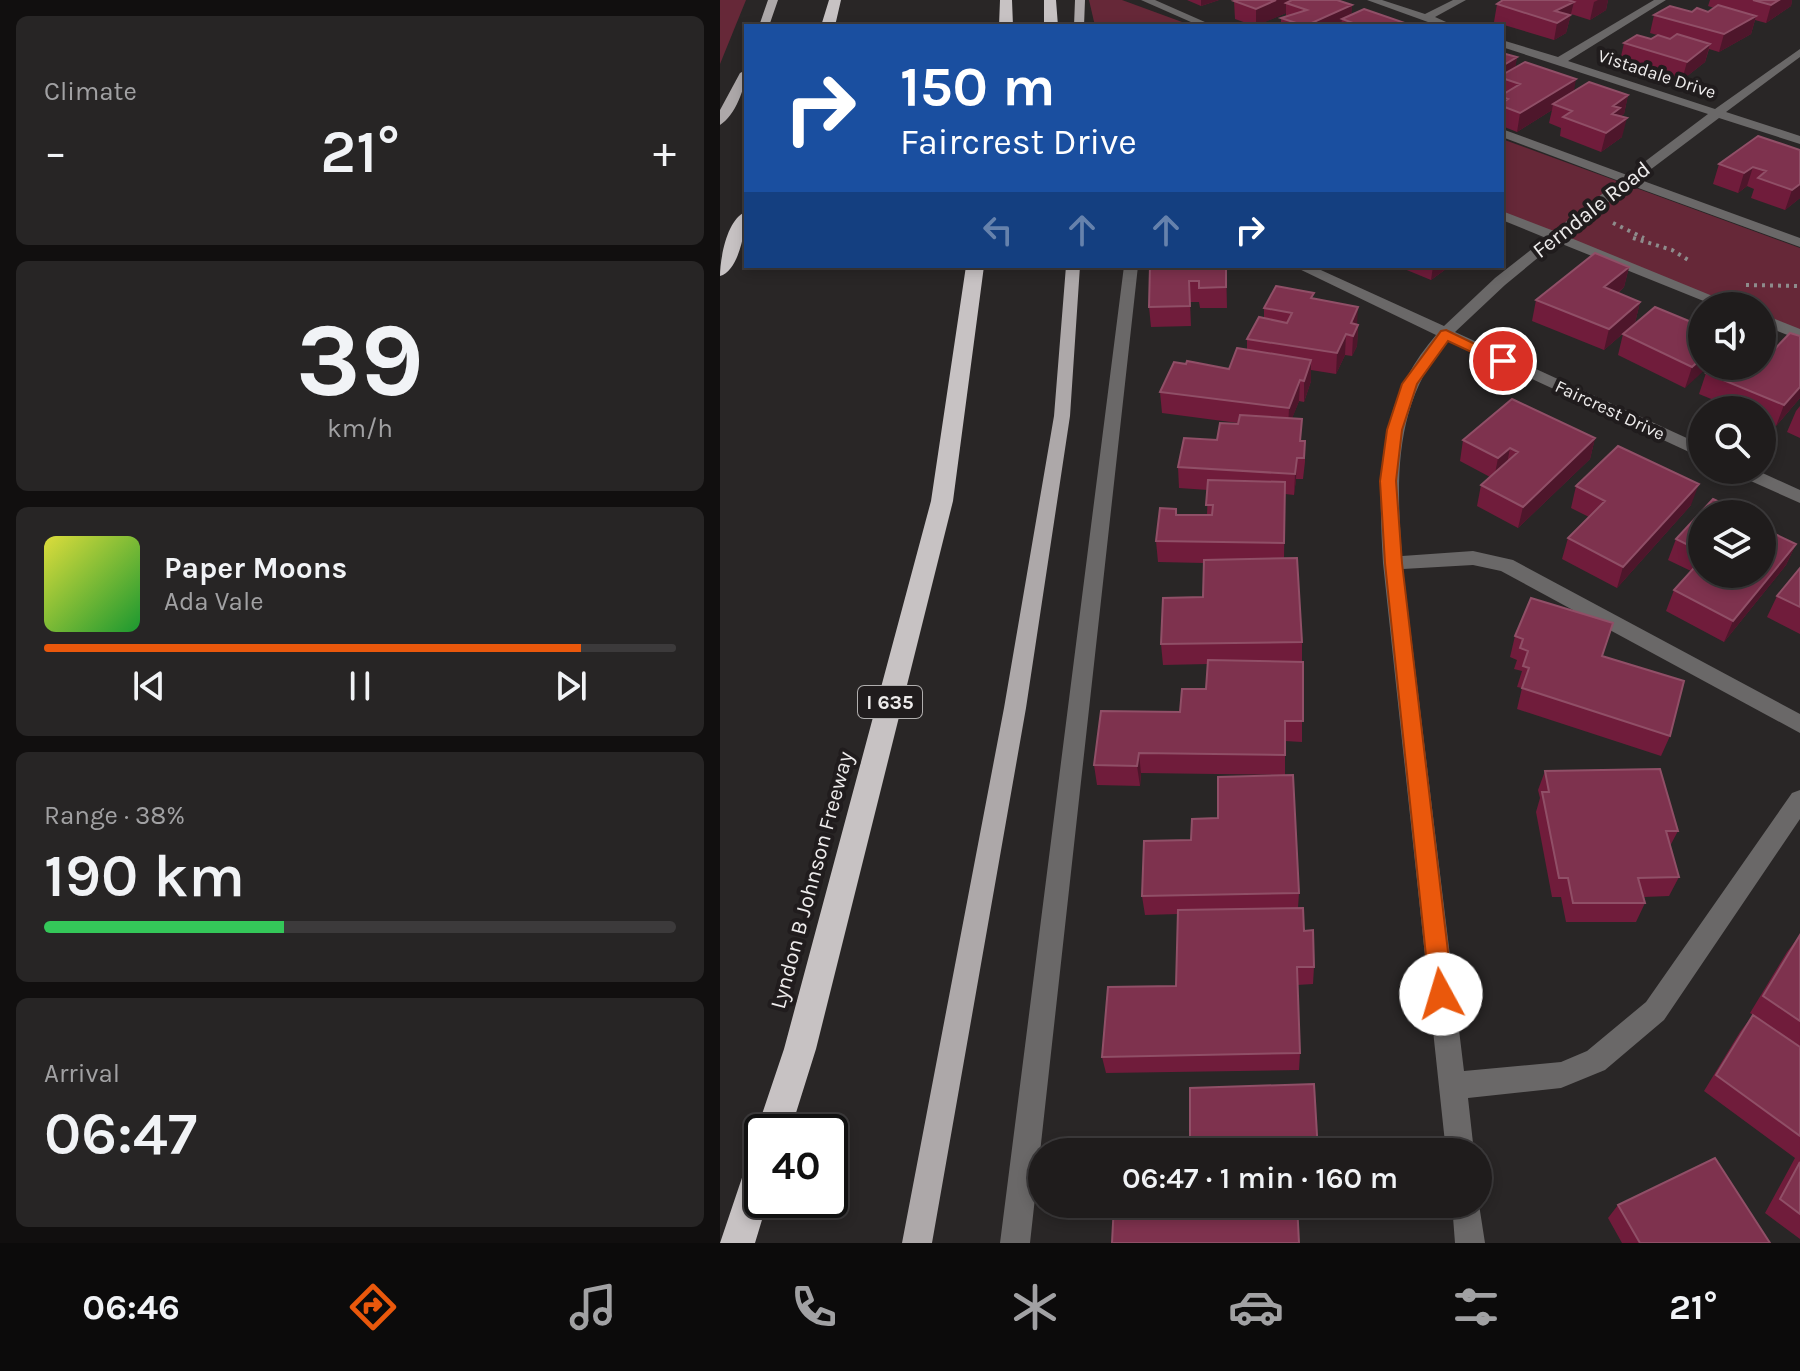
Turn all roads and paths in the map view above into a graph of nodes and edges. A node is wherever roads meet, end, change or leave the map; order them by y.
1 (773, 0) edge
2 (835, 0) edge
3 (1006, 0) edge
4 (1050, 0) edge
5 (1080, 0) edge
6 (1146, 0) edge
7 (1372, 0) edge
8 (1461, 0) edge
9 (1661, 0) edge
10 (1425, 18) junction
11 (765, 24) edge
12 (829, 24) edge
13 (1006, 24) edge
14 (1051, 24) edge
15 (1079, 24) edge
16 (1204, 24) edge
17 (1444, 24) edge
18 (1504, 44) edge
19 (1799, 54) edge
20 (1560, 61) junction
21 (744, 77) edge
22 (1718, 113) junction
23 (720, 121) edge
24 (1504, 134) edge
25 (1800, 140) edge
26 (1628, 180) junction
27 (1504, 216) edge
28 (744, 221) edge
29 (1555, 236) junction
30 (1651, 242) dead end
31 (1800, 243) edge
32 (975, 268) edge
33 (1073, 268) edge
34 (1131, 268) edge
35 (1304, 268) edge
36 (1700, 269) dead end
37 (720, 271) edge
38 (1738, 284) dead end
39 (1800, 286) edge
40 (1694, 292) edge
41 (1776, 325) edge
42 (1446, 334) junction
43 (1800, 335) edge
44 (1688, 446) edge
45 (1772, 484) edge
46 (1800, 497) edge
47 (1393, 563) junction
48 (1800, 724) edge
49 (1800, 800) edge
50 (1452, 1086) junction
51 (779, 1114) edge
52 (1458, 1138) edge
53 (745, 1218) edge
54 (1467, 1218) edge
55 (737, 1243) edge
56 (917, 1243) edge
57 (1015, 1243) edge
58 (1470, 1243) edge

1 - 11 main road
2 - 12 highway
3 - 13 highway
4 - 14 highway
5 - 15 main road
6 - 16 street
7 - 10 street
8 - 10 street
9 - 20 street
10 - 17 street
18 - 20 street, Vistadale Drive
19 - 22 street, Ferndale Road
20 - 22 street, Vistadale Drive
21 - 23 main road
22 - 25 street, Vistadale Drive
22 - 26 street, Ferndale Road
24 - 26 street
26 - 29 street, Ferndale Road
26 - 31 street
27 - 29 street
28 - 37 highway
29 - 40 street
29 - 42 street, Ferndale Road
30 - 36 path
32 - 51 highway, Lyndon B Johnson Freeway / I 635
33 - 56 main road
34 - 57 street
35 - 42 street, Faircrest Drive
38 - 39 path
41 - 43 street
42 - 44 street, Faircrest Drive
42 - 47 street, Ferndale Road
45 - 46 street
47 - 48 street
47 - 50 street, Ferndale Road
49 - 50 street
50 - 52 street, Ferndale Road
53 - 55 highway
54 - 58 street

